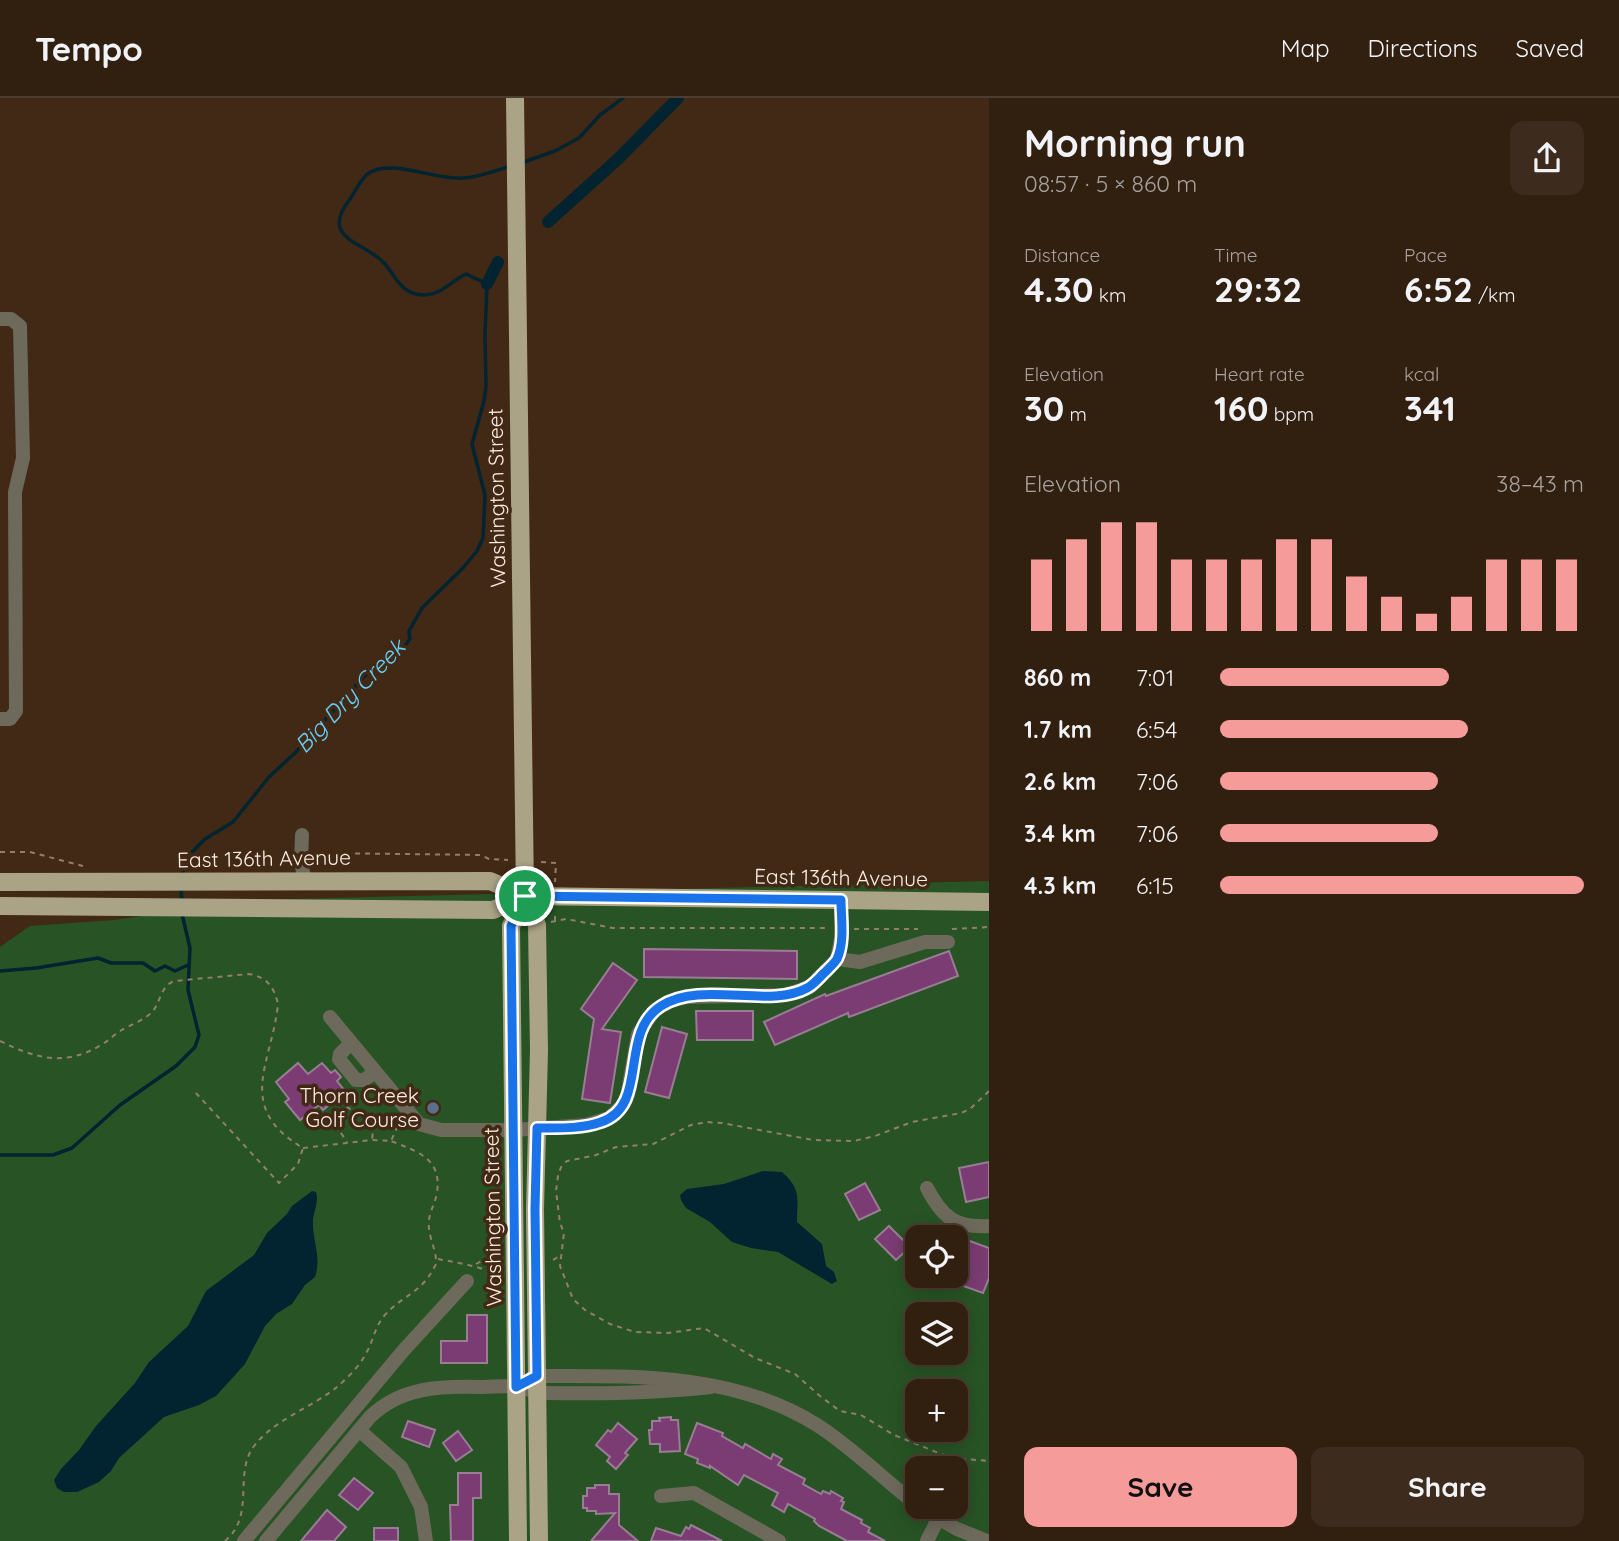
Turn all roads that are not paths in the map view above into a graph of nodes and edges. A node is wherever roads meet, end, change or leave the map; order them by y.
1 (514, 98) edge
2 (0, 319) edge
3 (15, 492) junction
4 (0, 494) edge
5 (7, 526) edge
6 (10, 564) edge
7 (7, 612) edge
8 (0, 719) edge
9 (302, 835) dead end
10 (0, 882) edge
11 (305, 882) junction
12 (525, 896) junction
13 (841, 900) junction
14 (989, 902) edge
15 (0, 906) edge
16 (945, 935) road end
17 (837, 960) junction
18 (330, 1017) dead end
19 (537, 1128) junction
20 (514, 1130) junction
21 (927, 1188) dead end
22 (989, 1226) edge
23 (467, 1281) dead end
24 (537, 1384) junction
25 (516, 1387) junction
26 (359, 1430) junction
27 (661, 1496) dead end
28 (905, 1496) edge
29 (938, 1519) joint
30 (244, 1541) edge
31 (266, 1541) edge
32 (426, 1541) edge
33 (519, 1541) edge
34 (539, 1541) edge
35 (779, 1541) edge
36 (926, 1541) edge
37 (987, 1541) edge

1 - 12 main road, Washington Street
2 - 3 street
3 - 4 street
3 - 5 street
5 - 6 street
6 - 7 street
7 - 8 street
9 - 11 street
10 - 11 main road, East 136th Avenue
11 - 12 main road, East 136th Avenue
12 - 13 main road, East 136th Avenue
12 - 15 main road, East 136th Avenue
12 - 19 main road, Washington Street
12 - 20 main road, Washington Street
13 - 14 main road, East 136th Avenue
13 - 17 street
16 - 17 street
17 - 19 street
18 - 20 street
19 - 20 street
19 - 24 main road, Washington Street
20 - 25 main road, Washington Street
21 - 22 street
23 - 30 street
24 - 25 street
24 - 28 street
24 - 34 main road, Washington Street
25 - 26 street
25 - 33 main road, Washington Street
26 - 31 street
26 - 32 street
27 - 35 street
29 - 36 street
29 - 37 street

